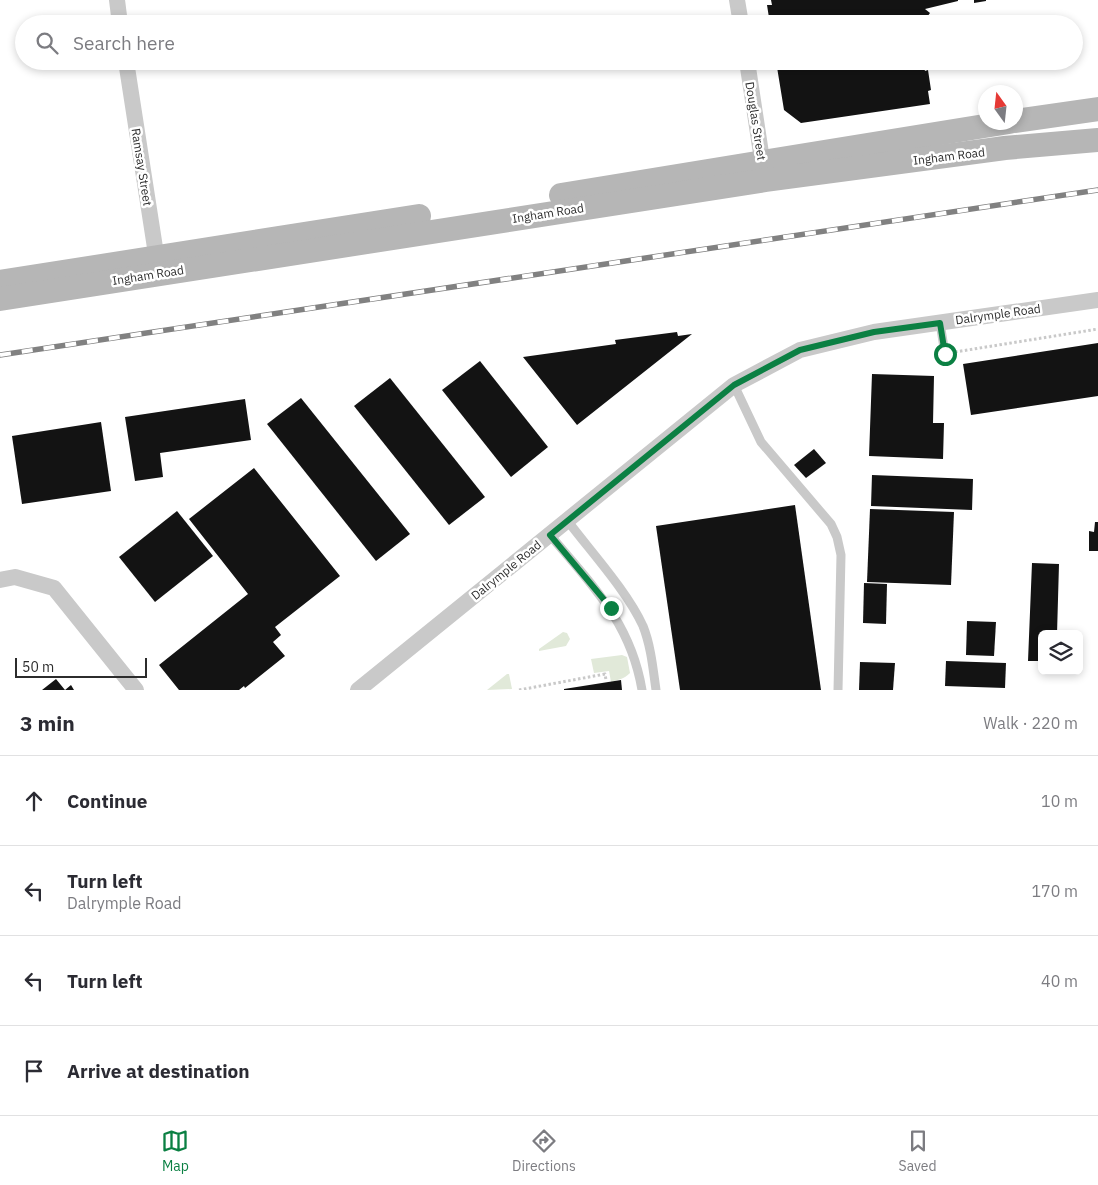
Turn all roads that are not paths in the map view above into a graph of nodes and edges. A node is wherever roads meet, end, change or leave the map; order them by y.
1 (116, 0) edge
2 (737, 0) edge
3 (118, 15) edge
4 (740, 15) edge
5 (127, 70) edge
6 (747, 70) edge
7 (1098, 94) edge
8 (1098, 109) edge
9 (1042, 117) junction
10 (1023, 120) edge
11 (978, 128) edge
12 (1098, 140) edge
13 (764, 171) junction
14 (158, 265) junction
15 (0, 282) edge
16 (0, 299) edge
17 (1098, 300) edge
18 (940, 323) junction
19 (946, 357) road end
20 (734, 385) junction
21 (567, 520) junction
22 (550, 535) junction
23 (0, 580) edge
24 (136, 690) edge
25 (358, 690) edge
26 (642, 690) edge
27 (656, 690) edge
28 (838, 690) edge

1 - 3 street
2 - 4 street
5 - 14 street, Ramsay Street
6 - 13 street, Douglas Street
7 - 9 main road
8 - 9 main road
9 - 10 main road
11 - 13 main road, Ingham Road
12 - 13 main road, Ingham Road
13 - 14 main road, Ingham Road
14 - 15 main road, Ingham Road
14 - 16 main road, Ingham Road
17 - 18 street, Dalrymple Road
18 - 19 lane
18 - 20 street, Dalrymple Road
20 - 21 street, Dalrymple Road
20 - 28 lane
21 - 22 street, Dalrymple Road
21 - 27 lane
22 - 25 street, Dalrymple Road
22 - 26 lane
23 - 24 street

